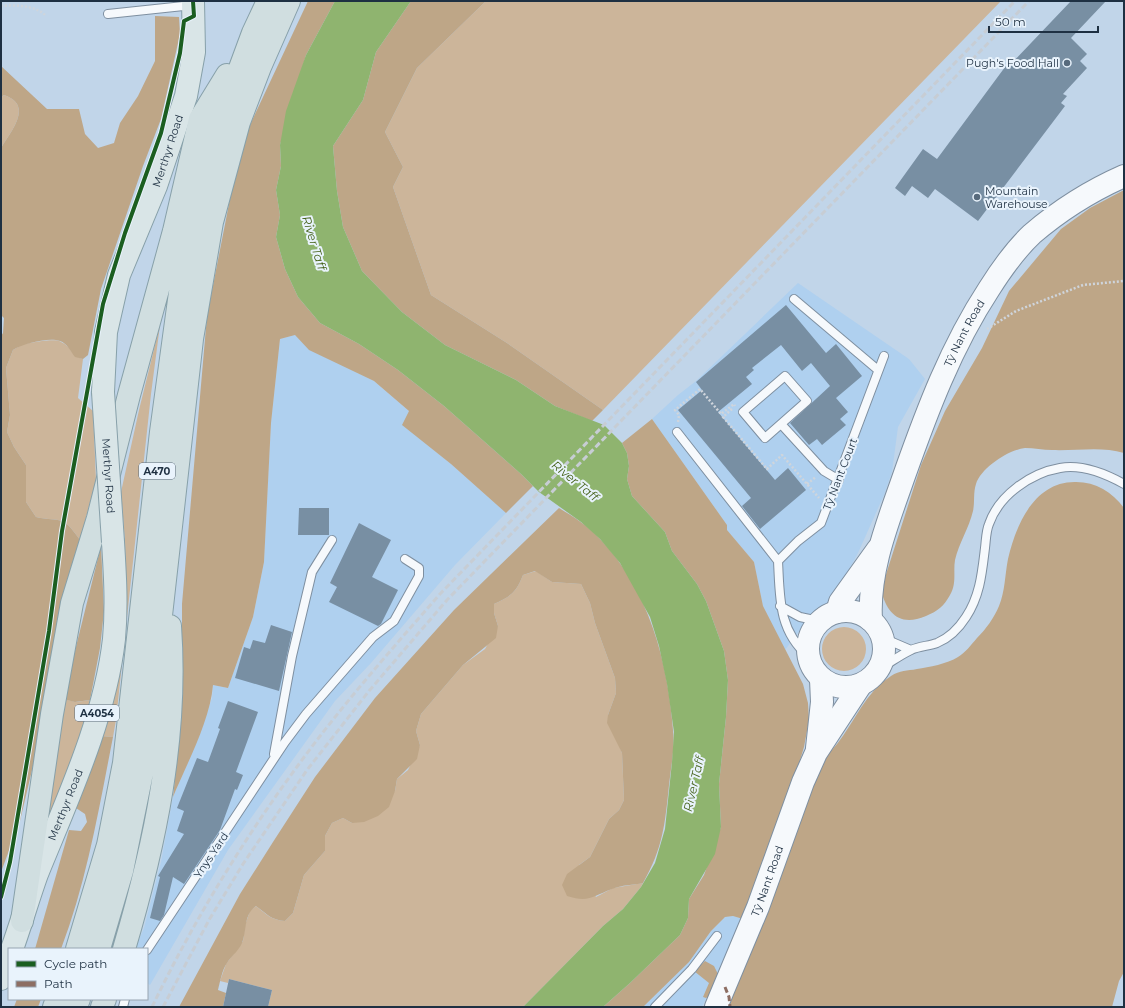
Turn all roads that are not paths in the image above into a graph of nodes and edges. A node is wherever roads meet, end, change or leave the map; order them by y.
1 (268, 1) edge
2 (290, 1) edge
3 (193, 3) edge
4 (108, 14) dead end
5 (253, 33) junction
6 (1124, 176) edge
7 (794, 299) dead end
8 (884, 356) dead end
9 (878, 370) junction
10 (781, 424) junction
11 (677, 430) road end
12 (839, 480) junction
13 (1124, 484) edge
14 (332, 540) dead end
15 (880, 546) junction
16 (405, 559) dead end
17 (778, 561) junction
18 (167, 571) junction
19 (780, 606) junction
20 (828, 616) junction
21 (871, 620) junction
22 (883, 638) junction
23 (911, 650) junction
24 (808, 656) junction
25 (879, 669) junction
26 (821, 679) junction
27 (860, 686) junction
28 (816, 753) junction
29 (273, 759) junction
30 (22, 922) junction
31 (717, 936) dead end
32 (12, 948) edge
33 (77, 948) edge
34 (99, 948) edge
35 (124, 948) edge
36 (148, 948) edge
37 (8, 960) edge
38 (1, 979) edge
39 (655, 1007) edge
40 (716, 1007) edge

1 - 5 highway, A470
2 - 18 highway, A470
3 - 4 lane
3 - 30 main road, Merthyr Road / A4054, bridge
5 - 30 highway
5 - 33 highway, A470
6 - 15 main road, Tŷ Nant Road
7 - 9 lane
8 - 9 lane, Tŷ Nant Court
9 - 12 lane, Tŷ Nant Court
10 - 10 lane
10 - 12 lane
11 - 17 lane
12 - 17 lane, Tŷ Nant Court
13 - 23 lane
14 - 29 lane, Ynys Yard
15 - 20 main road, Tŷ Nant Road
15 - 21 main road, Tŷ Nant Road
16 - 29 lane, Ynys Yard
17 - 19 lane
18 - 34 highway, A470
18 - 35 highway
19 - 20 lane
19 - 24 lane
20 - 21 main road
20 - 24 main road, Tŷ Nant Road
21 - 22 main road
22 - 23 lane
22 - 25 main road
23 - 25 lane
24 - 26 main road, Tŷ Nant Road
25 - 27 main road, Tŷ Nant Road
26 - 27 main road
26 - 28 main road, Tŷ Nant Road
27 - 28 main road, Tŷ Nant Road
28 - 40 main road, Tŷ Nant Road
29 - 36 lane, Ynys Yard
30 - 32 main road, Merthyr Road / A4054
31 - 39 lane
37 - 38 main road

